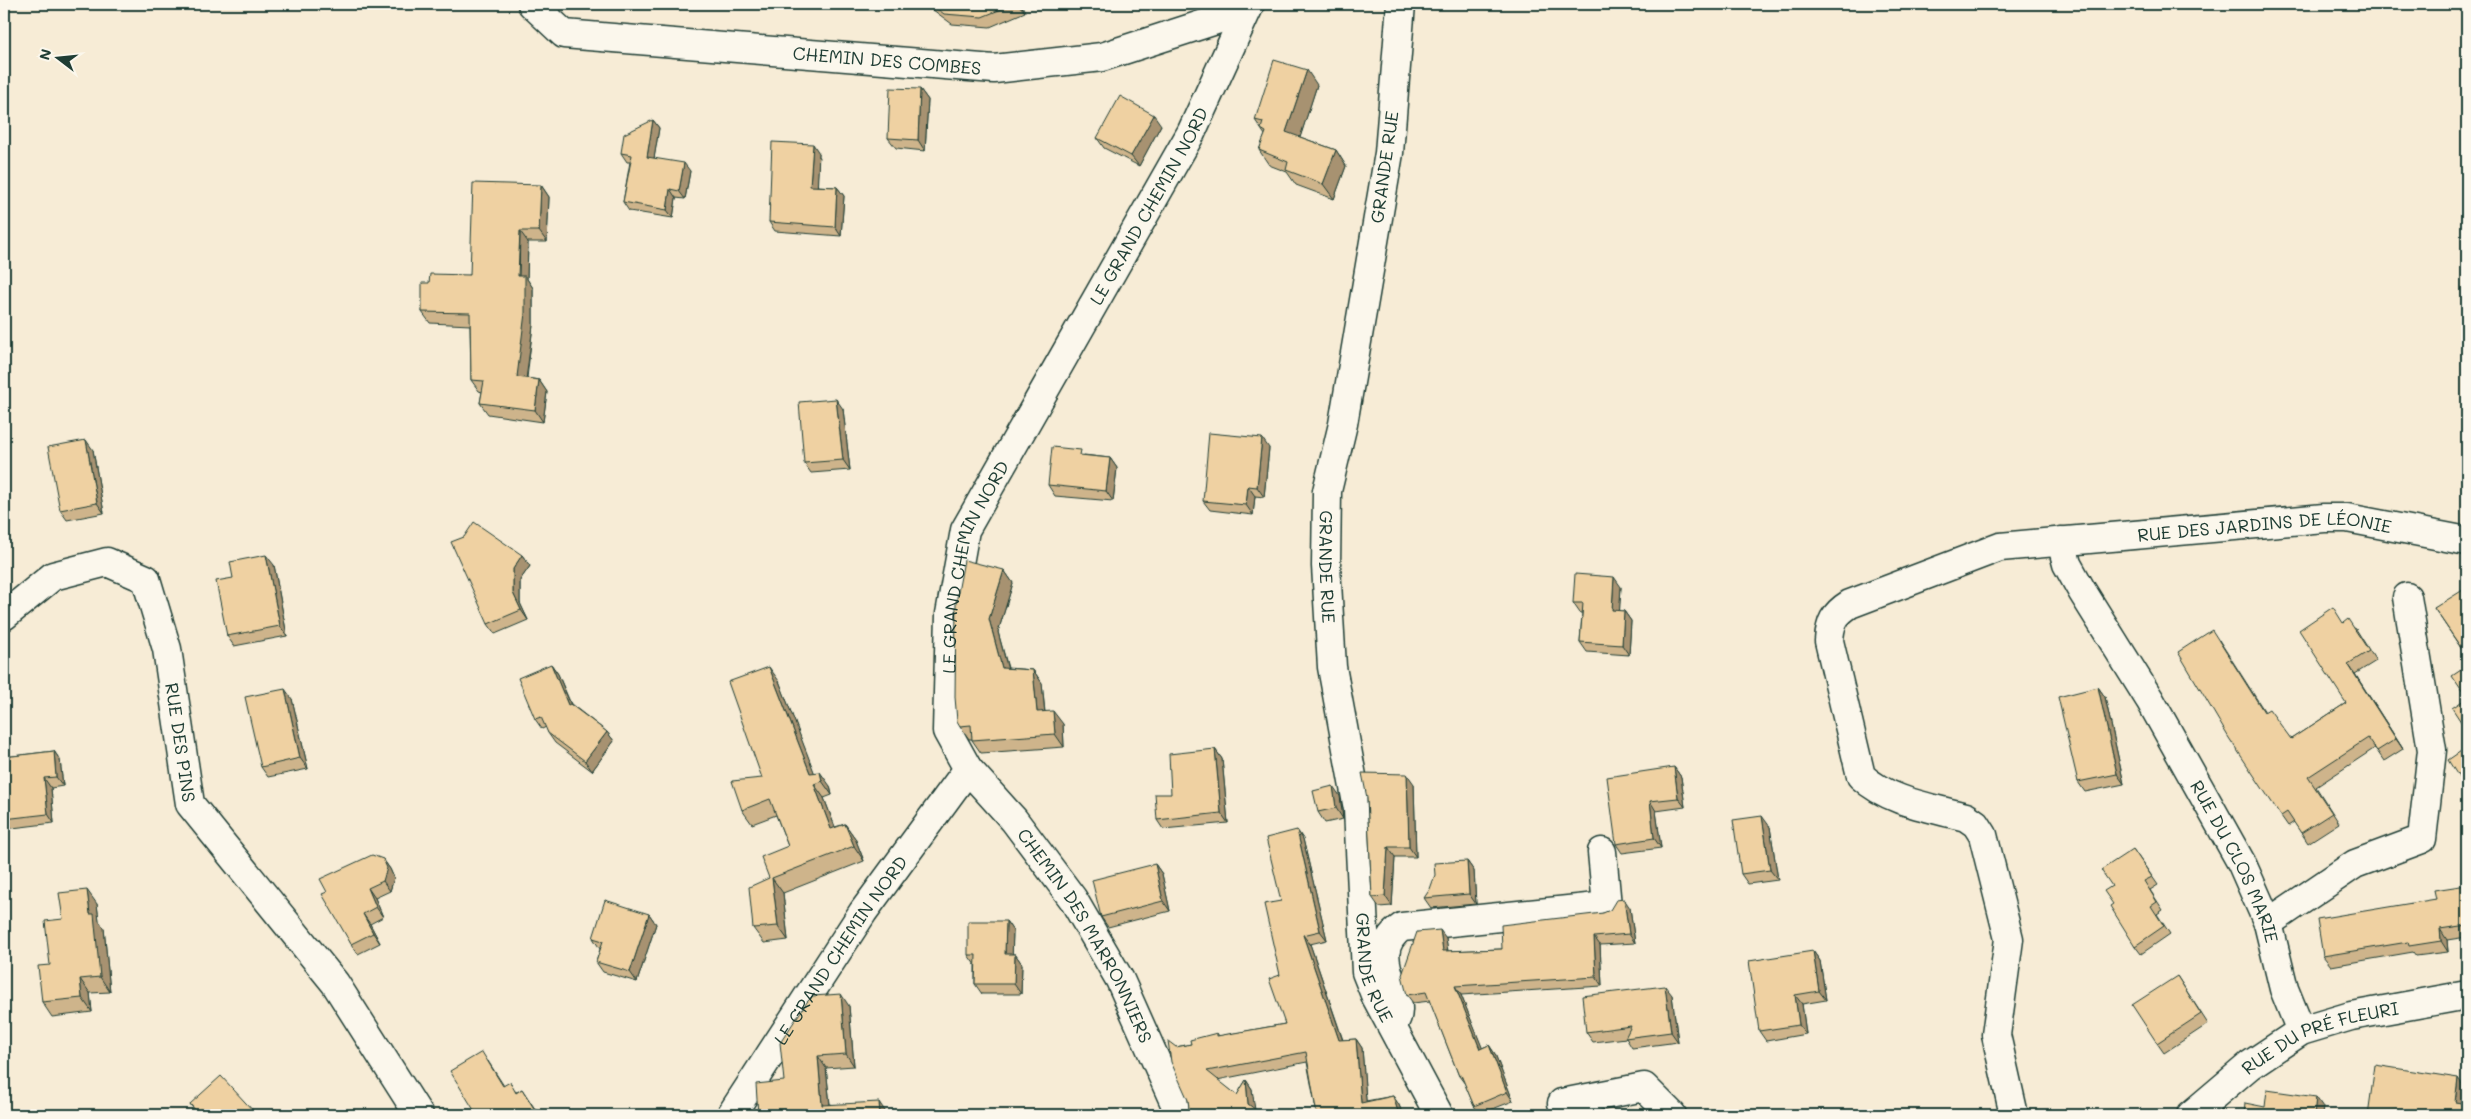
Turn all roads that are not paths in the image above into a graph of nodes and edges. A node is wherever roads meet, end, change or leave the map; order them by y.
1 (532, 4) edge
2 (1401, 4) edge
3 (1249, 7) edge
4 (2061, 541) junction
5 (2467, 541) edge
6 (2407, 597) dead end
7 (4, 616) edge
8 (968, 769) junction
9 (1602, 852) dead end
10 (2268, 923) junction
11 (2467, 995) edge
12 (1391, 1024) junction
13 (2301, 1031) junction
14 (1562, 1103) dead end
15 (420, 1115) edge
16 (731, 1115) edge
17 (1180, 1115) edge
18 (1439, 1115) edge
19 (1672, 1115) edge
20 (2014, 1115) edge
21 (2190, 1115) edge

1 - 3 street, CHEMIN DES COMBES
2 - 12 street, GRANDE RUE
3 - 8 street, LE GRAND CHEMIN NORD
4 - 5 street, RUE DES JARDINS DE LÉONIE
4 - 10 street, RUE DU CLOS MARIE
4 - 20 street, RUE DES JARDINS DE LÉONIE
6 - 10 street
7 - 15 street, RUE DES PINS
8 - 16 street, LE GRAND CHEMIN NORD
8 - 17 street, CHEMIN DES MARRONNIERS
9 - 12 street
10 - 13 street, RUE DU CLOS MARIE
11 - 13 street, RUE DU PRÉ FLEURI
12 - 18 street, GRANDE RUE
13 - 21 street, RUE DU PRÉ FLEURI
14 - 19 street

